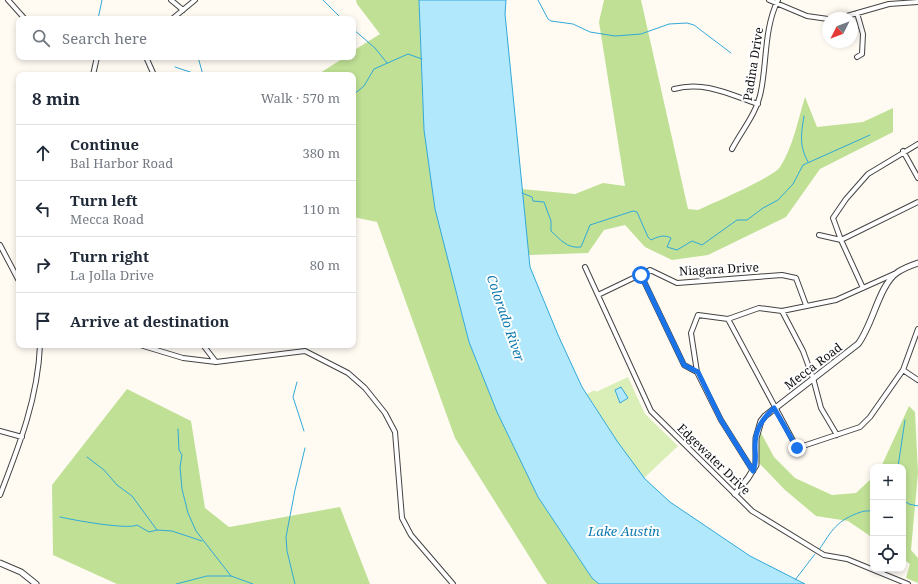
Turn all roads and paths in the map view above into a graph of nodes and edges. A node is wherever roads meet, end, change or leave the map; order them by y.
1 (8, 0) edge
2 (171, 0) edge
3 (195, 0) edge
4 (769, 0) edge
5 (777, 2) edge
6 (918, 2) edge
7 (183, 10) junction
8 (858, 13) edge
9 (22, 16) edge
10 (176, 16) edge
11 (858, 16) edge
12 (822, 18) edge
13 (857, 57) dead end
14 (96, 60) edge
15 (147, 60) edge
16 (94, 72) edge
17 (153, 72) edge
18 (674, 89) dead end
19 (758, 104) junction
20 (918, 144) edge
21 (732, 149) dead end
22 (903, 151) junction
23 (918, 178) edge
24 (918, 202) edge
25 (819, 235) dead end
26 (841, 240) junction
27 (0, 246) edge
28 (918, 262) edge
29 (585, 267) dead end
30 (898, 272) junction
31 (16, 275) edge
32 (641, 275) junction
33 (863, 288) junction
34 (598, 295) junction
35 (806, 305) junction
36 (782, 310) junction
37 (728, 319) junction
38 (918, 329) edge
39 (40, 348) edge
40 (150, 348) edge
41 (206, 348) edge
42 (305, 351) joint
43 (216, 362) junction
44 (903, 370) junction
45 (698, 372) junction
46 (813, 378) junction
47 (918, 380) edge
48 (774, 408) junction
49 (0, 431) edge
50 (837, 435) junction
51 (22, 437) junction
52 (753, 471) junction
53 (735, 494) junction
54 (0, 495) edge
55 (0, 563) edge
56 (36, 584) edge
57 (453, 584) edge
58 (908, 584) edge

1 - 9 street
2 - 7 street
3 - 7 street
4 - 5 street
5 - 12 street
5 - 19 street, Padina Drive
6 - 8 street
7 - 10 street
11 - 13 street
14 - 16 street
15 - 17 street
18 - 19 street
19 - 21 street, Padina Drive
20 - 22 street
22 - 23 street
22 - 26 street
24 - 26 street
25 - 26 street
26 - 33 street
27 - 31 street
28 - 30 street, Mecca Road
29 - 34 street, Edgewater Drive
30 - 33 street
30 - 46 street, Mecca Road
32 - 34 street, Niagara Drive
32 - 35 street, Niagara Drive
32 - 45 street
33 - 35 street
34 - 53 street, Edgewater Drive
35 - 36 street
36 - 37 street
36 - 46 street
37 - 45 street
37 - 48 street
38 - 44 street
39 - 51 street
40 - 43 street
41 - 43 street
42 - 43 street
42 - 57 street
44 - 47 street
44 - 50 street
45 - 52 street
46 - 48 street, Mecca Road
46 - 50 street
48 - 50 street
48 - 52 street, Mecca Road
49 - 51 street
51 - 54 street
52 - 53 street, Mecca Road
53 - 58 street, Edgewater Drive
55 - 56 street

